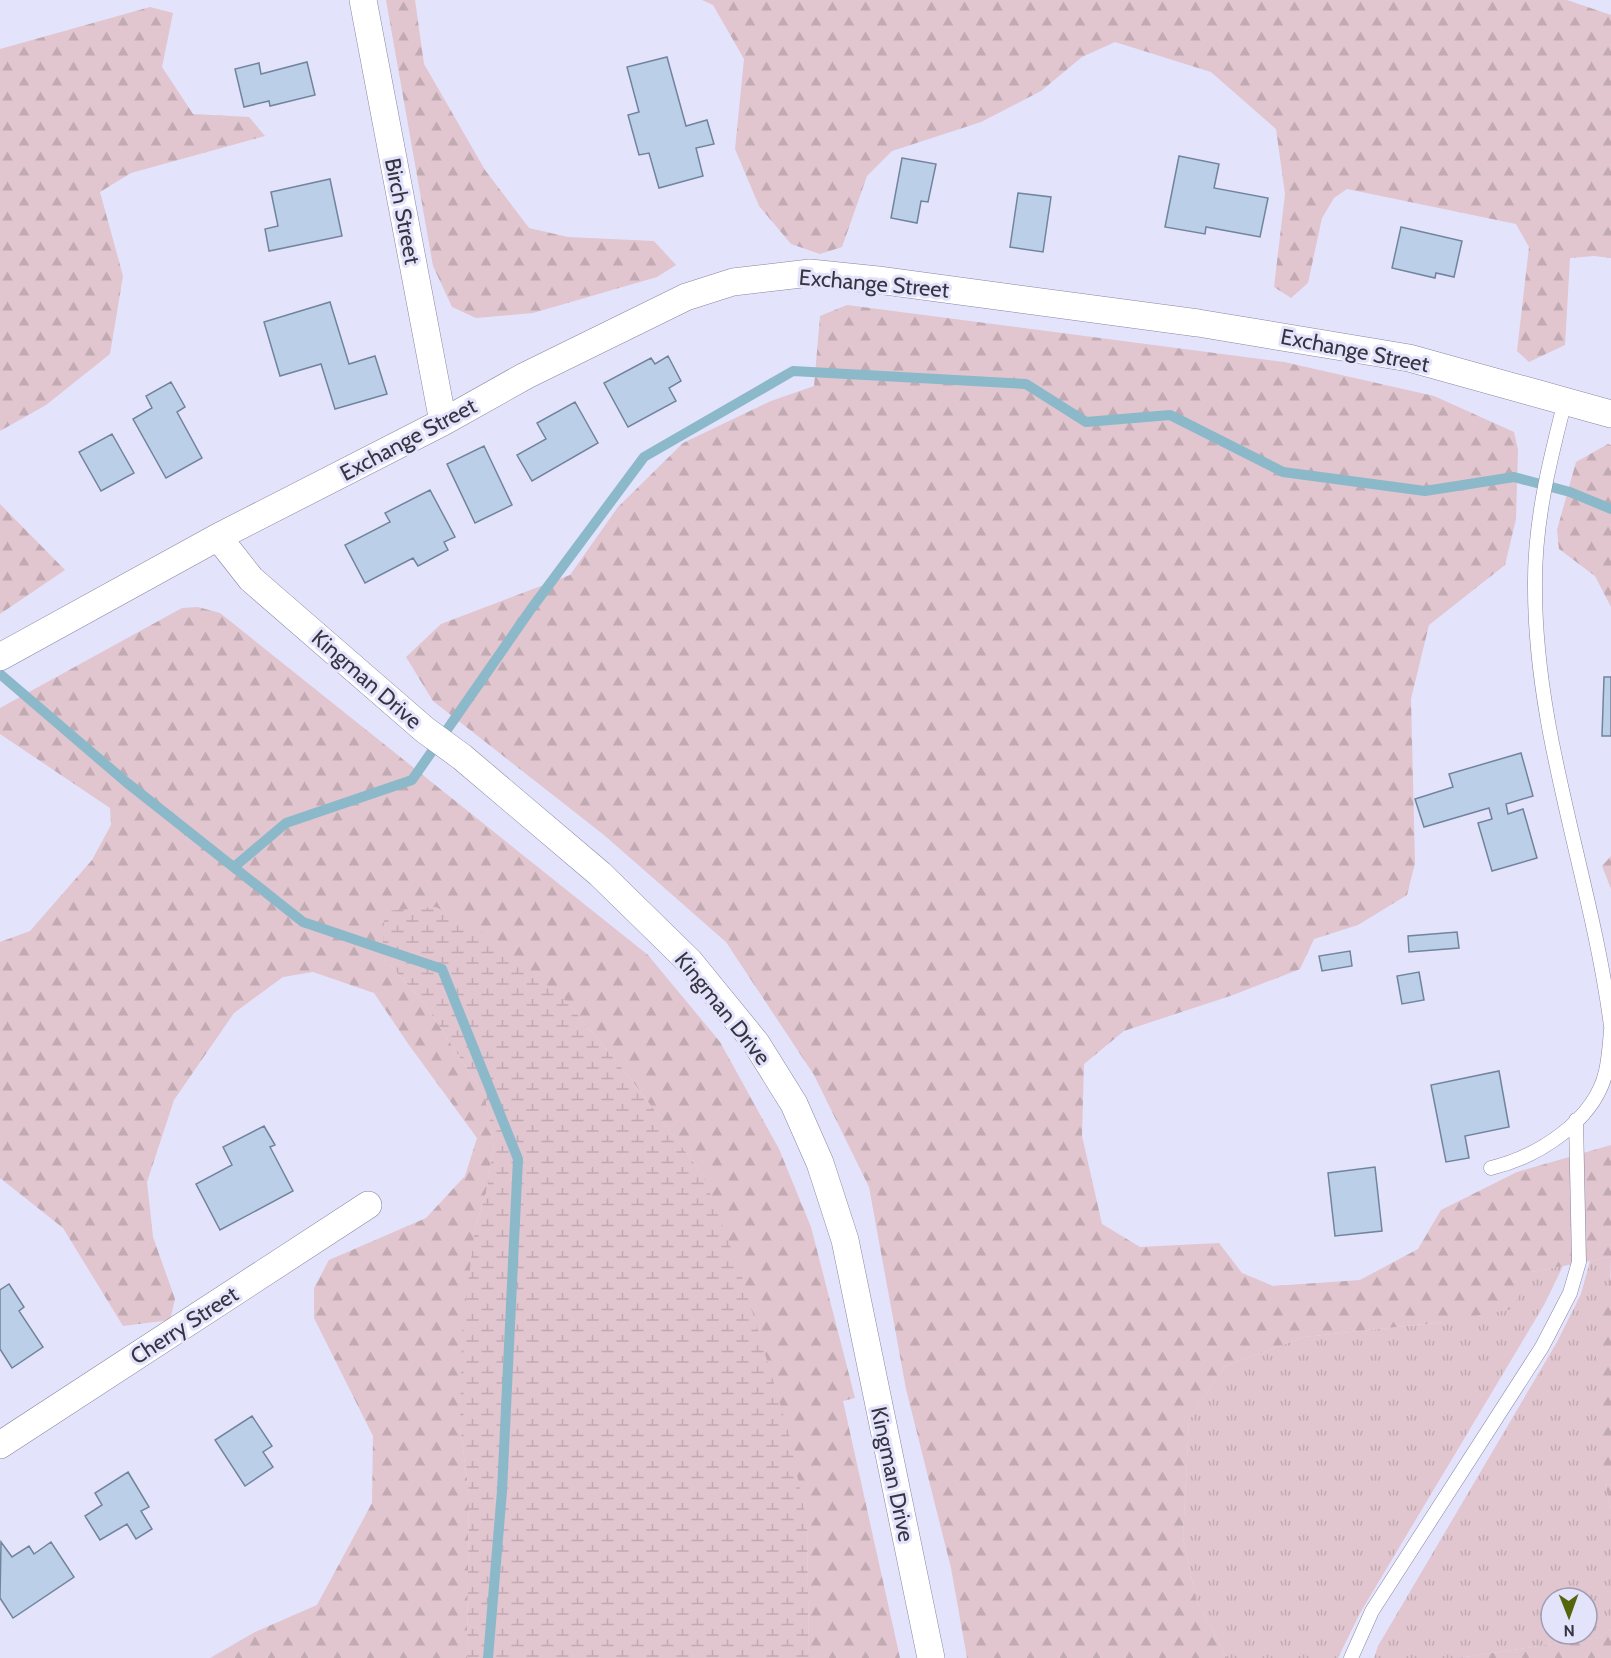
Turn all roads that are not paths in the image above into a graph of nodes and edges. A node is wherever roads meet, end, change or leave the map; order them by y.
1 (363, 0) edge
2 (1564, 401) junction
3 (1611, 414) edge
4 (443, 422) junction
5 (218, 537) junction
6 (10, 651) edge
7 (1611, 1028) edge
8 (1576, 1120) junction
9 (1491, 1168) dead end
10 (368, 1205) dead end
11 (0, 1445) edge
12 (931, 1658) edge
13 (1351, 1658) edge

1 - 4 street, Birch Street
2 - 3 street, Exchange Street
2 - 4 street, Exchange Street
2 - 7 lane
4 - 5 street, Exchange Street
5 - 6 street, Exchange Street
5 - 12 street, Kingman Drive
7 - 8 lane
8 - 9 lane
8 - 13 lane
10 - 11 street, Cherry Street

